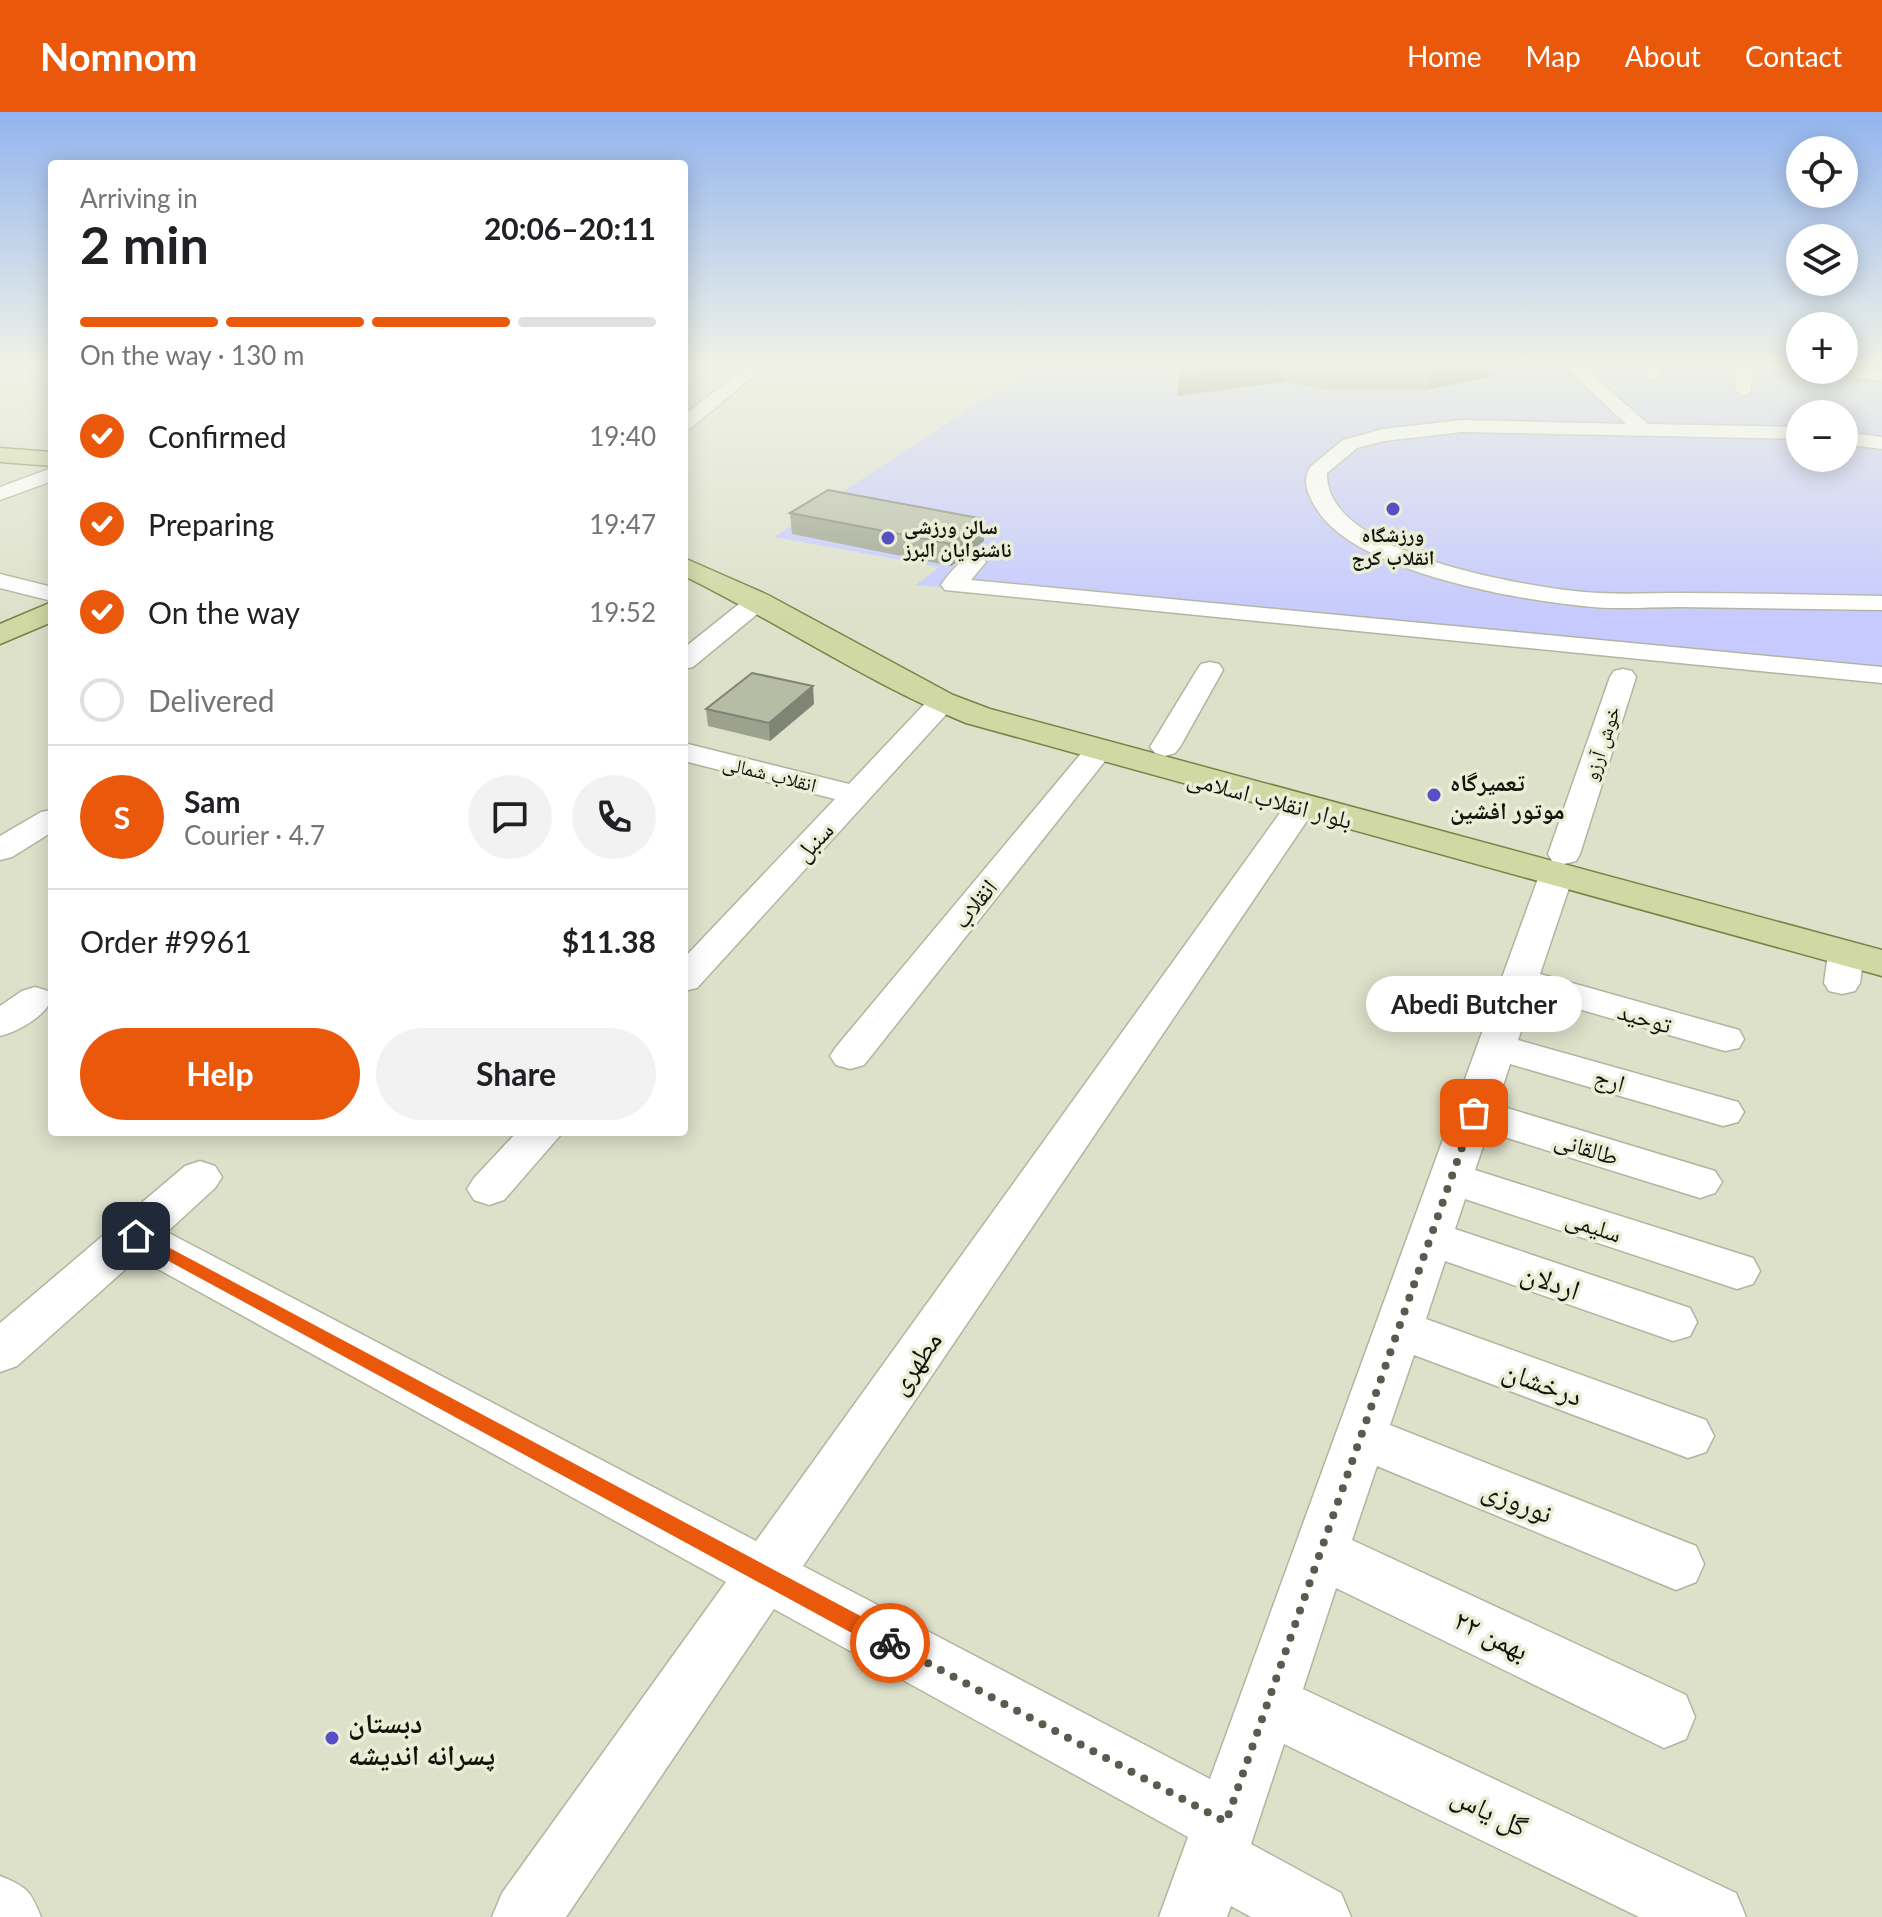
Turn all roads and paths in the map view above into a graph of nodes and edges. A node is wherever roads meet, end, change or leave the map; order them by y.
1 (1346, 447) edge
2 (0, 455) edge
3 (48, 459) edge
4 (48, 476) edge
5 (0, 494) edge
6 (688, 548) edge
7 (974, 562) dead end
8 (688, 568) edge
9 (0, 581) edge
10 (48, 593) edge
11 (758, 601) junction
12 (1882, 603) edge
13 (48, 613) edge
14 (0, 635) edge
15 (688, 658) edge
16 (1210, 670) dead end
17 (1882, 675) edge
18 (1623, 677) dead end
19 (942, 702) junction
20 (1165, 747) junction
21 (1099, 750) junction
22 (688, 753) edge
23 (856, 795) junction
24 (1301, 806) junction
25 (48, 821) edge
26 (0, 850) edge
27 (1560, 865) junction
28 (1882, 936) edge
29 (1882, 963) edge
30 (688, 976) edge
31 (1520, 980) junction
32 (35, 999) dead end
33 (0, 1024) edge
34 (1725, 1039) dead end
35 (1496, 1047) junction
36 (850, 1056) dead end
37 (1723, 1112) dead end
38 (1474, 1113) junction
39 (538, 1136) edge
40 (200, 1177) dead end
41 (1450, 1178) junction
42 (1700, 1182) dead end
43 (489, 1189) dead end
44 (136, 1236) junction
45 (1430, 1238) junction
46 (1737, 1271) dead end
47 (1673, 1322) dead end
48 (1398, 1329) junction
49 (0, 1352) edge
50 (1360, 1436) junction
51 (1688, 1436) dead end
52 (1320, 1552) junction
53 (1676, 1564) dead end
54 (764, 1575) junction
55 (1267, 1704) junction
56 (1664, 1717) dead end
57 (1210, 1866) edge
58 (0, 1910) edge
59 (7, 1917) edge
60 (526, 1917) edge
61 (1317, 1917) edge
62 (1712, 1917) edge

1 - 12 street
2 - 3 main road
4 - 5 street
6 - 20 main road, بلوار انقلاب اسلامی
7 - 17 street
8 - 11 main road, بلوار انقلاب اسلامی
9 - 10 street
11 - 15 street
11 - 19 main road, بلوار انقلاب اسلامی
13 - 14 main road
16 - 20 street
18 - 27 street, خوش آرزو
19 - 21 main road, بلوار انقلاب اسلامی
19 - 23 street, سنبل
20 - 27 main road, بلوار انقلاب اسلامی
21 - 24 main road, بلوار انقلاب اسلامی
21 - 36 street, انقلاب
22 - 23 street, انقلاب شمالی
23 - 30 street, سنبل
24 - 27 main road, بلوار انقلاب اسلامی
24 - 54 street, مطهری
25 - 26 street
27 - 28 main road, بلوار انقلاب اسلامی
27 - 29 main road, بلوار انقلاب اسلامی
27 - 31 street, خوش آرزو
31 - 34 street, توحید
31 - 35 street, خوش آرزو
32 - 33 street
35 - 37 street, ارج
35 - 38 street, خوش آرزو
38 - 41 street, خوش آرزو
38 - 42 street, طالقانی
39 - 43 street
40 - 44 street
41 - 45 street, خوش آرزو
41 - 46 street, سلیمی
44 - 49 street
44 - 54 street
45 - 47 street, اردلان
45 - 48 street, خوش آرزو
48 - 50 street, خوش آرزو
48 - 51 street, درخشان
50 - 52 street, خوش آرزو
50 - 53 street, نوروزی
52 - 55 street, خوش آرزو
52 - 56 street, ۲۲ بهمن
54 - 57 street
54 - 60 street, مطهری
55 - 57 street, خوش آرزو
55 - 62 street, گل یاس
57 - 61 street
58 - 59 street

